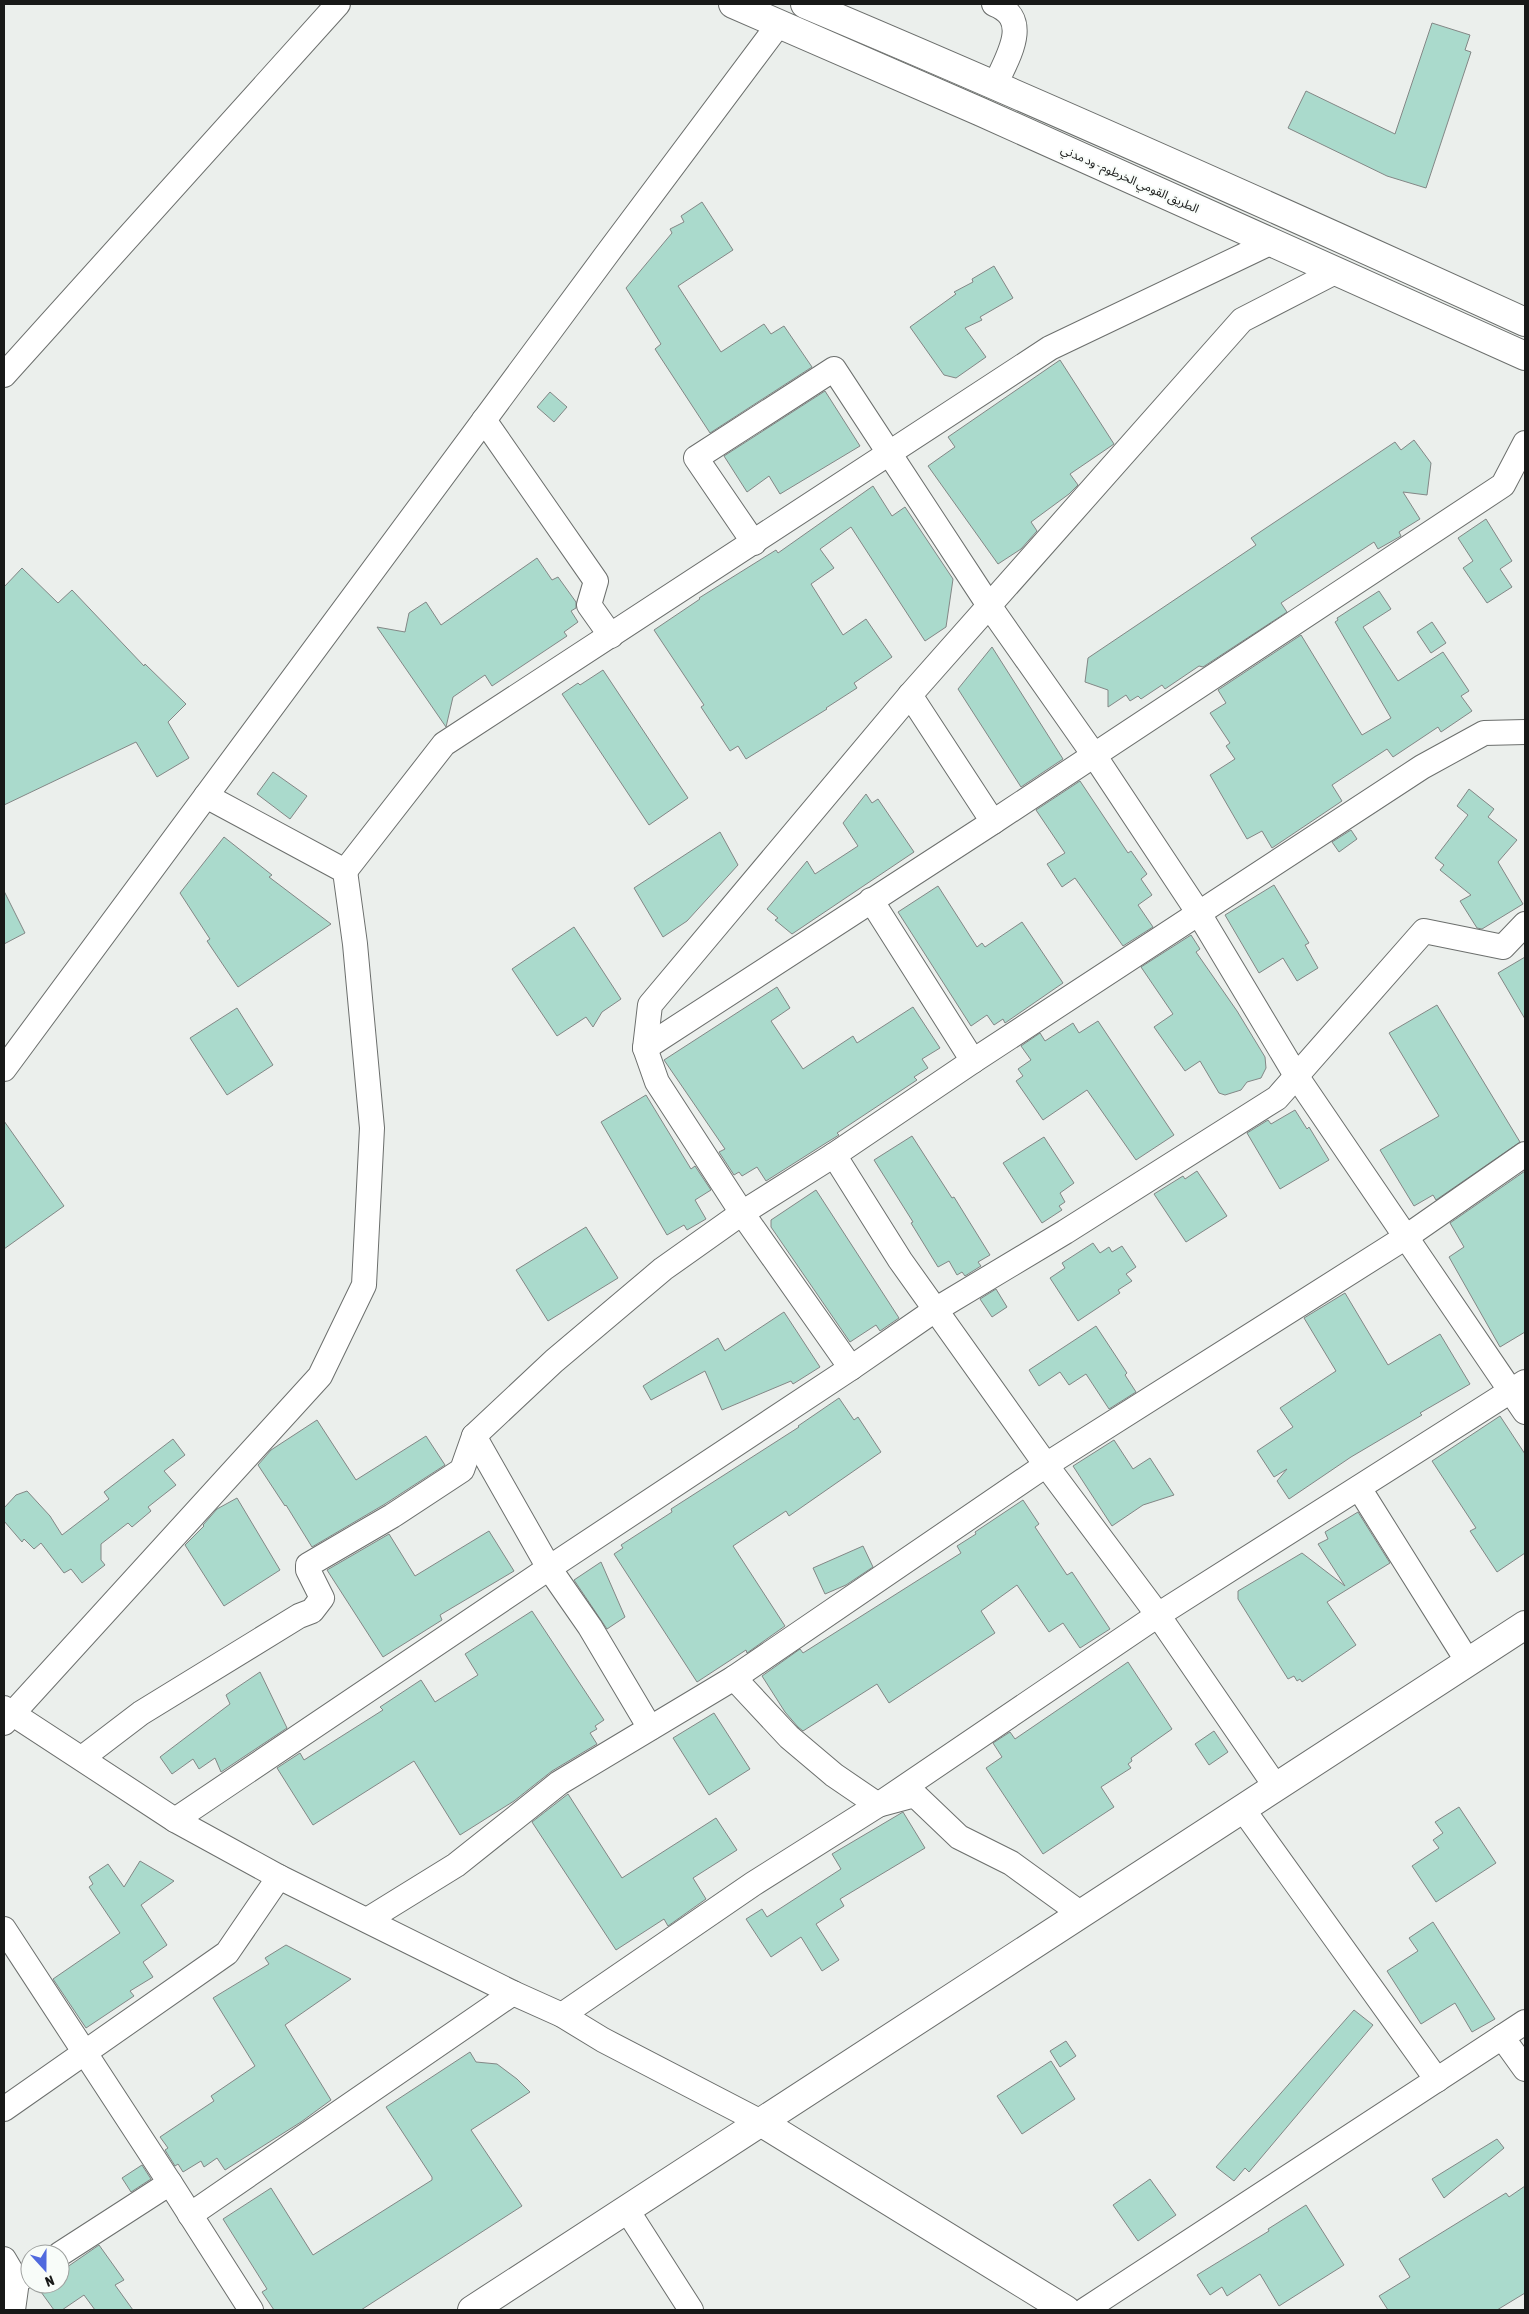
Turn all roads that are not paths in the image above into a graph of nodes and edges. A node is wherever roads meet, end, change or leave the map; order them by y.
1 (338, 4) edge
2 (733, 4) edge
3 (805, 4) edge
4 (994, 4) edge
5 (779, 24) junction
6 (995, 85) junction
7 (1270, 243) junction
8 (1335, 272) junction
9 (1525, 322) edge
10 (1525, 356) edge
11 (4, 375) edge
12 (484, 420) junction
13 (1525, 443) edge
14 (888, 455) junction
15 (754, 543) junction
16 (990, 607) junction
17 (611, 636) junction
18 (910, 695) junction
19 (1525, 732) edge
20 (1094, 755) junction
21 (206, 796) junction
22 (993, 822) junction
23 (345, 871) junction
24 (871, 900) junction
25 (1198, 912) junction
26 (1525, 924) edge
27 (645, 1048) junction
28 (973, 1060) junction
29 (4, 1069) edge
30 (1297, 1077) junction
31 (1525, 1154) edge
32 (834, 1155) junction
33 (742, 1213) junction
34 (1406, 1238) junction
35 (935, 1310) junction
36 (852, 1368) junction
37 (1518, 1387) edge
38 (1525, 1412) edge
39 (474, 1436) junction
40 (1046, 1465) junction
41 (1359, 1488) junction
42 (550, 1568) junction
43 (1158, 1615) junction
44 (1525, 1625) edge
45 (1468, 1662) junction
46 (734, 1678) junction
47 (7, 1715) edge
48 (650, 1728) junction
49 (82, 1758) junction
50 (1276, 1786) junction
51 (878, 1805) junction
52 (1242, 1808) junction
53 (175, 1820) junction
54 (279, 1877) junction
55 (1080, 1913) junction
56 (367, 1920) junction
57 (4, 1929) edge
58 (512, 1993) junction
59 (562, 2016) junction
60 (1525, 2022) edge
61 (1502, 2036) junction
62 (85, 2051) junction
63 (1525, 2069) edge
64 (1437, 2080) junction
65 (4, 2109) edge
66 (759, 2121) junction
67 (170, 2183) junction
68 (627, 2210) junction
69 (190, 2215) junction
70 (70, 2248) edge
71 (4, 2259) edge
72 (20, 2273) edge
73 (20, 2289) edge
74 (13, 2310) edge
75 (251, 2310) edge
76 (472, 2310) edge
77 (691, 2310) edge
78 (1066, 2310) edge
79 (1085, 2310) edge

1 - 11 street
2 - 5 main road, الطريق القومي الخرطوم - ود مدني
3 - 6 main road
4 - 6 street
5 - 7 main road, الطريق القومي الخرطوم - ود مدني
5 - 12 street
6 - 9 main road
7 - 8 main road, الطريق القومي الخرطوم - ود مدني
7 - 14 street
8 - 10 main road, الطريق القومي الخرطوم - ود مدني
8 - 16 street
12 - 17 street
12 - 21 street
13 - 20 street
14 - 15 street
14 - 15 street
14 - 16 street
15 - 17 street
16 - 18 street
16 - 20 street
17 - 23 street
18 - 22 street
18 - 27 street
19 - 25 street
20 - 22 street
20 - 25 street
21 - 23 street
21 - 29 street
22 - 24 street
23 - 47 street
24 - 27 street
24 - 28 street
25 - 28 street
25 - 30 street
26 - 30 street
27 - 33 street
28 - 32 street
30 - 34 street
30 - 35 street
31 - 34 street
32 - 33 street
32 - 35 street
33 - 36 street
33 - 39 street
34 - 37 street
34 - 40 street
35 - 36 street
35 - 40 street
36 - 42 street
37 - 38 street
37 - 41 street
39 - 42 street
39 - 49 street
40 - 43 street
40 - 46 street
41 - 43 street
41 - 45 street
42 - 48 street
42 - 53 street
43 - 50 street
43 - 51 street
44 - 45 main road
45 - 50 main road
46 - 48 street
46 - 51 street
47 - 49 street
48 - 56 street
49 - 53 street
50 - 52 main road
51 - 55 street
51 - 59 street
52 - 55 main road
52 - 64 street
53 - 54 street
54 - 56 street
54 - 62 street
55 - 66 main road
56 - 58 street
57 - 62 street
58 - 59 street
58 - 69 street
59 - 66 street
60 - 61 street
61 - 63 street
61 - 64 street
62 - 65 street
62 - 67 street
64 - 79 street
66 - 68 main road
66 - 78 main road
67 - 69 street
67 - 70 street
68 - 76 main road
68 - 77 street
69 - 75 street
71 - 72 street
73 - 74 street

